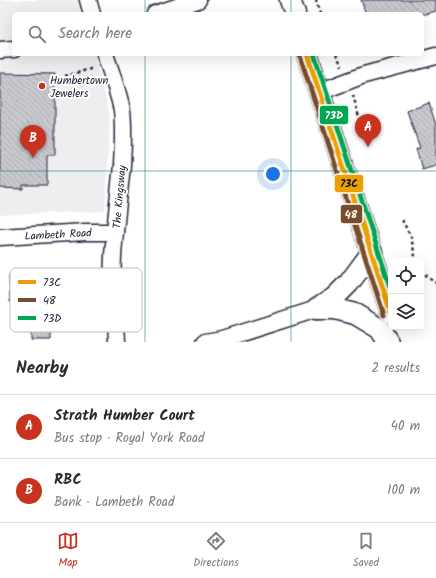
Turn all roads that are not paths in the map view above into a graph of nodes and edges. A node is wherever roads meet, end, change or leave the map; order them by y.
1 (88, 0) edge
2 (198, 0) edge
3 (290, 0) edge
4 (179, 3) edge
5 (91, 12) edge
6 (159, 12) edge
7 (293, 12) edge
8 (12, 49) edge
9 (0, 50) edge
10 (106, 56) edge
11 (308, 56) edge
12 (436, 56) edge
13 (319, 92) junction
14 (115, 232) junction
15 (0, 237) edge
16 (372, 252) junction
17 (113, 268) edge
18 (388, 303) edge
19 (317, 309) junction
20 (396, 330) edge
21 (116, 332) edge
22 (117, 342) edge
23 (204, 342) edge
24 (388, 342) edge
25 (400, 342) edge

1 - 5 street
2 - 4 street
3 - 7 main road
4 - 6 street
8 - 9 street
10 - 14 street, The Kingsway
11 - 13 main road
12 - 13 street
13 - 16 main road
14 - 15 street, Lambeth Road
14 - 17 street, The Kingsway
16 - 18 main road
16 - 19 main road
19 - 23 street
19 - 24 main road
20 - 25 main road
21 - 22 street, The Kingsway

